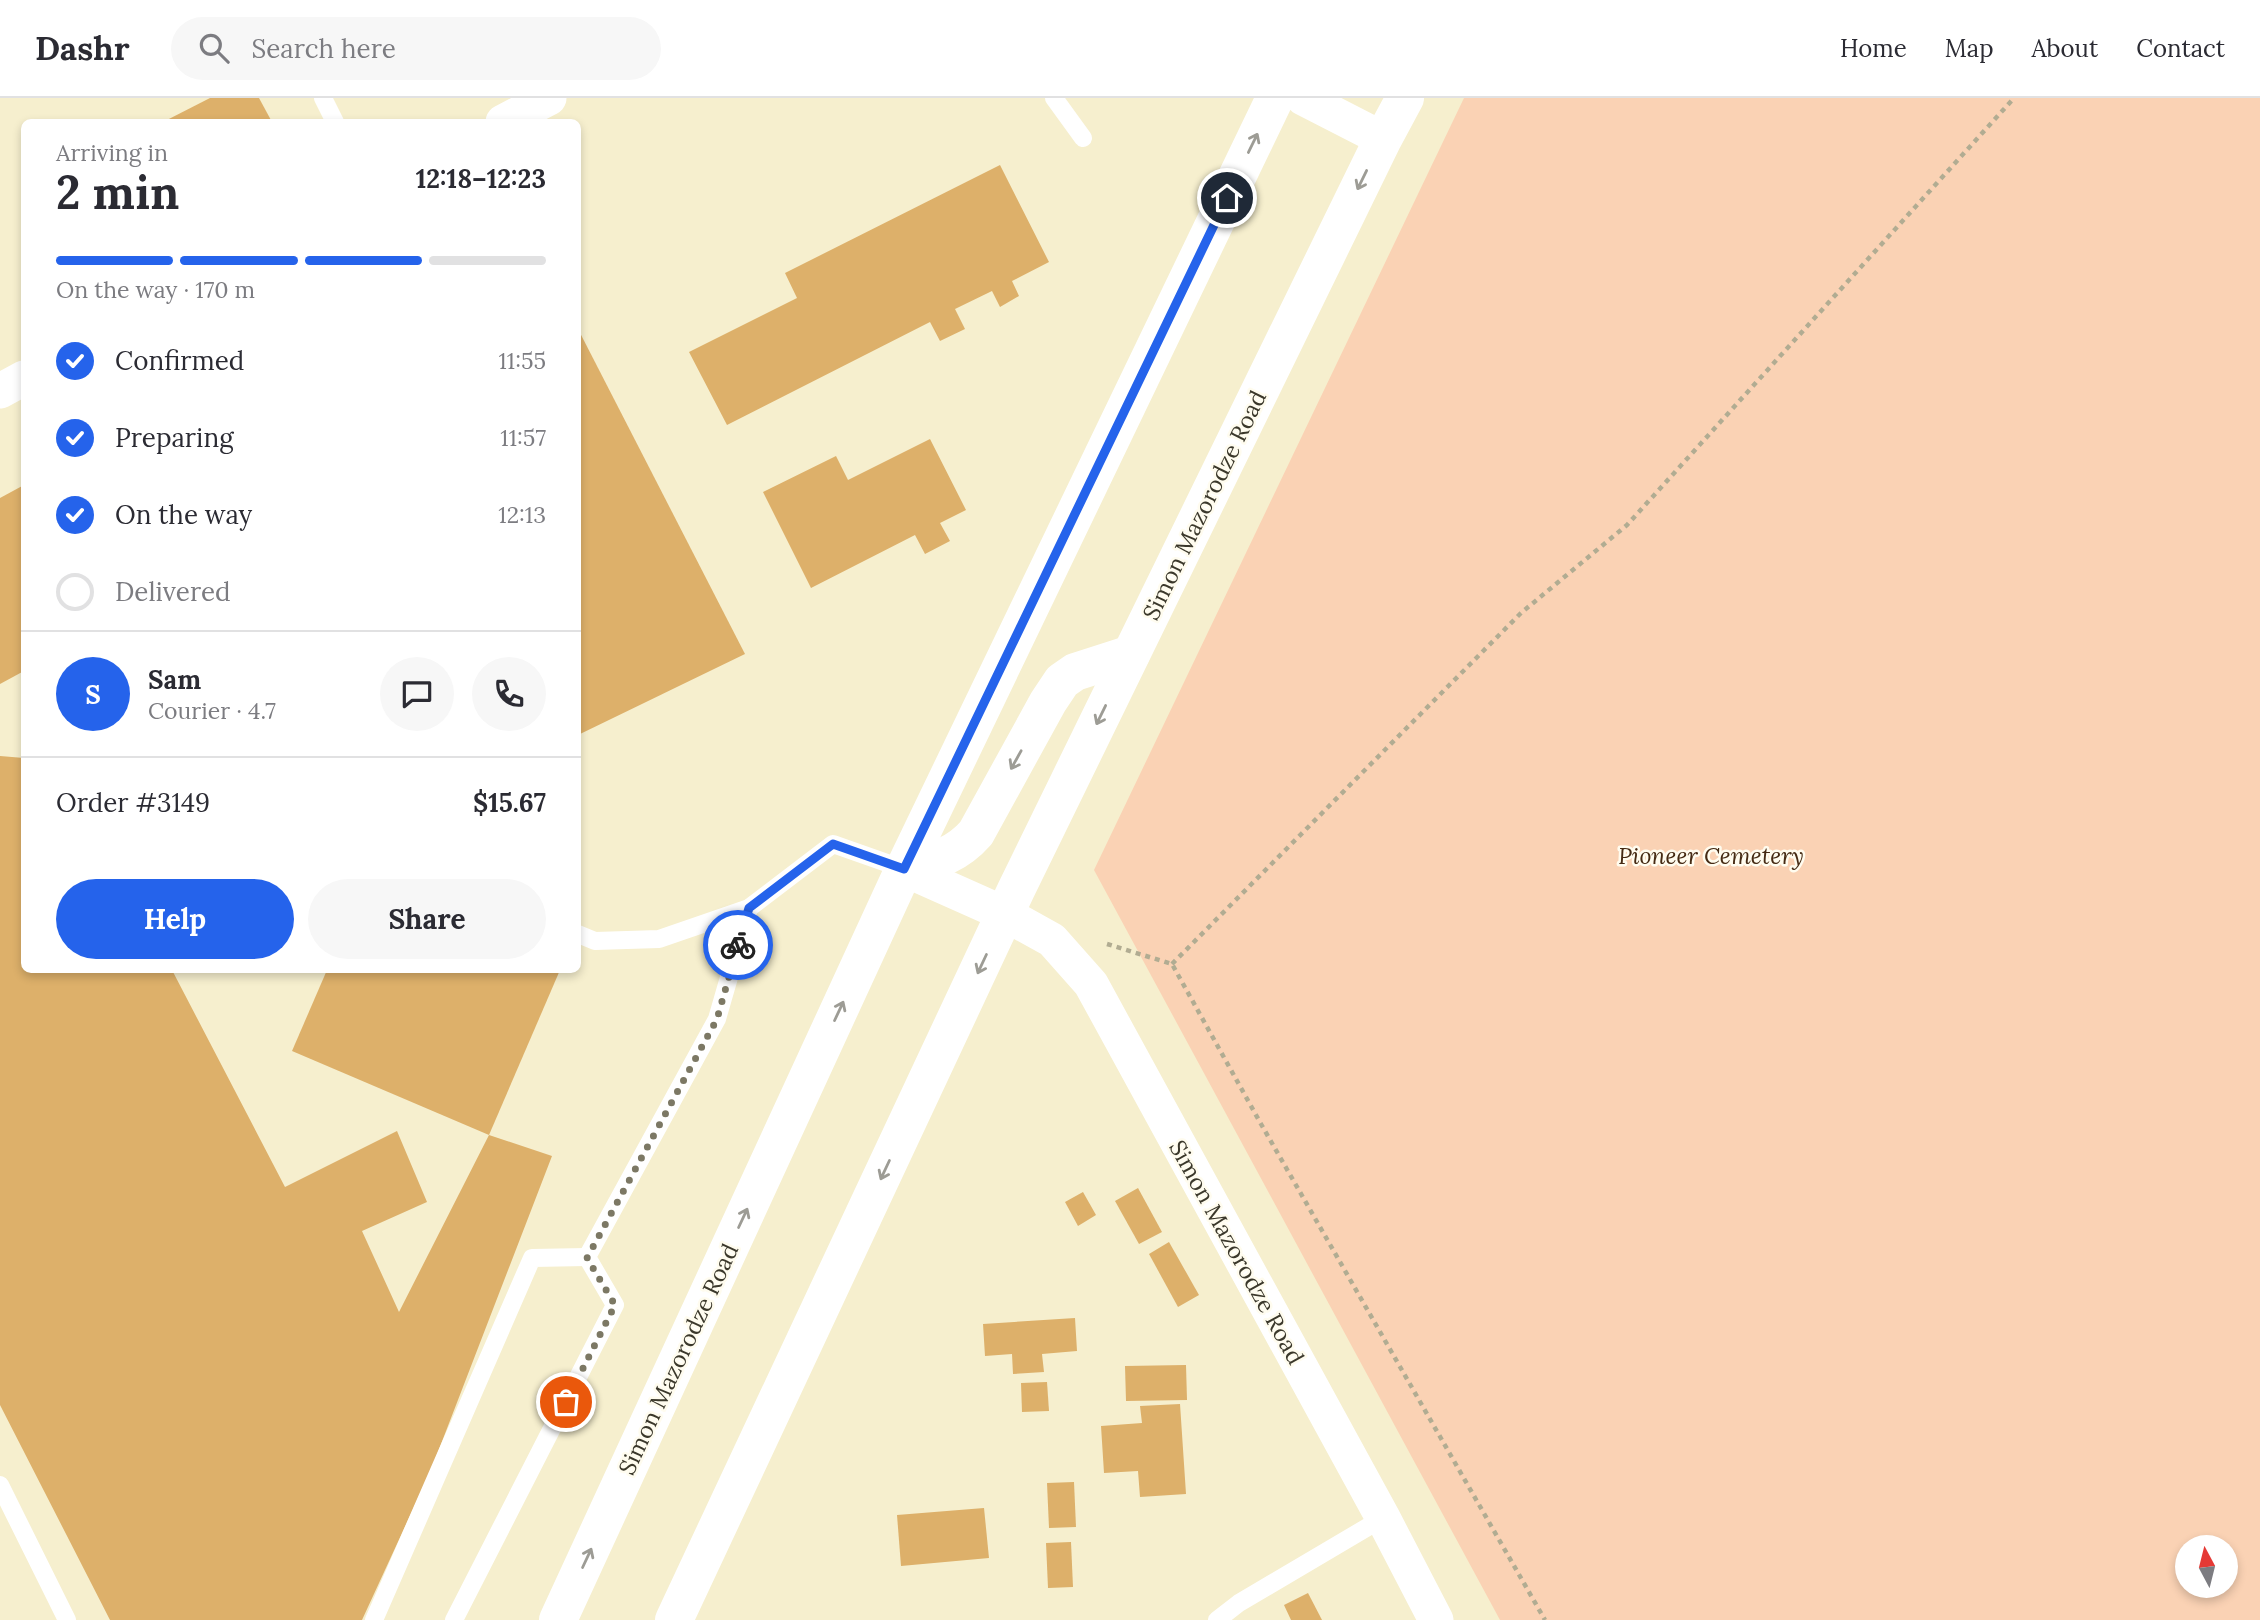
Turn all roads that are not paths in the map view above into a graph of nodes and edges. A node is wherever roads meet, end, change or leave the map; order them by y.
1 (323, 98) edge
2 (549, 98) edge
3 (1054, 98) edge
4 (1275, 98) edge
5 (1303, 98) edge
6 (1405, 98) edge
7 (334, 119) edge
8 (509, 119) edge
9 (1083, 138) dead end
10 (1383, 139) junction
11 (21, 380) edge
12 (0, 391) edge
13 (1131, 654) junction
14 (904, 869) junction
15 (749, 908) junction
16 (1005, 914) junction
17 (581, 935) edge
18 (587, 1258) junction
19 (0, 1485) edge
20 (1383, 1518) junction
21 (67, 1620) edge
22 (374, 1620) edge
23 (454, 1620) edge
24 (558, 1620) edge
25 (674, 1620) edge
26 (1217, 1620) edge
27 (1436, 1620) edge

1 - 7 lane
2 - 8 street
3 - 9 lane
14 -> 4 highway, Simon Mazorodze Road
5 - 10 street
6 - 10 highway, Simon Mazorodze Road
10 -> 13 highway, Simon Mazorodze Road
11 - 12 street
13 -> 14 highway
13 -> 16 highway, Simon Mazorodze Road
14 - 15 lane
14 - 16 street, Simon Mazorodze Road
24 -> 14 highway, Simon Mazorodze Road
15 - 17 lane
15 - 18 lane
16 - 20 street, Simon Mazorodze Road
16 -> 25 highway, Simon Mazorodze Road
18 - 22 lane
18 - 23 lane
19 - 21 lane
20 - 26 lane
20 - 27 street, Simon Mazorodze Road

